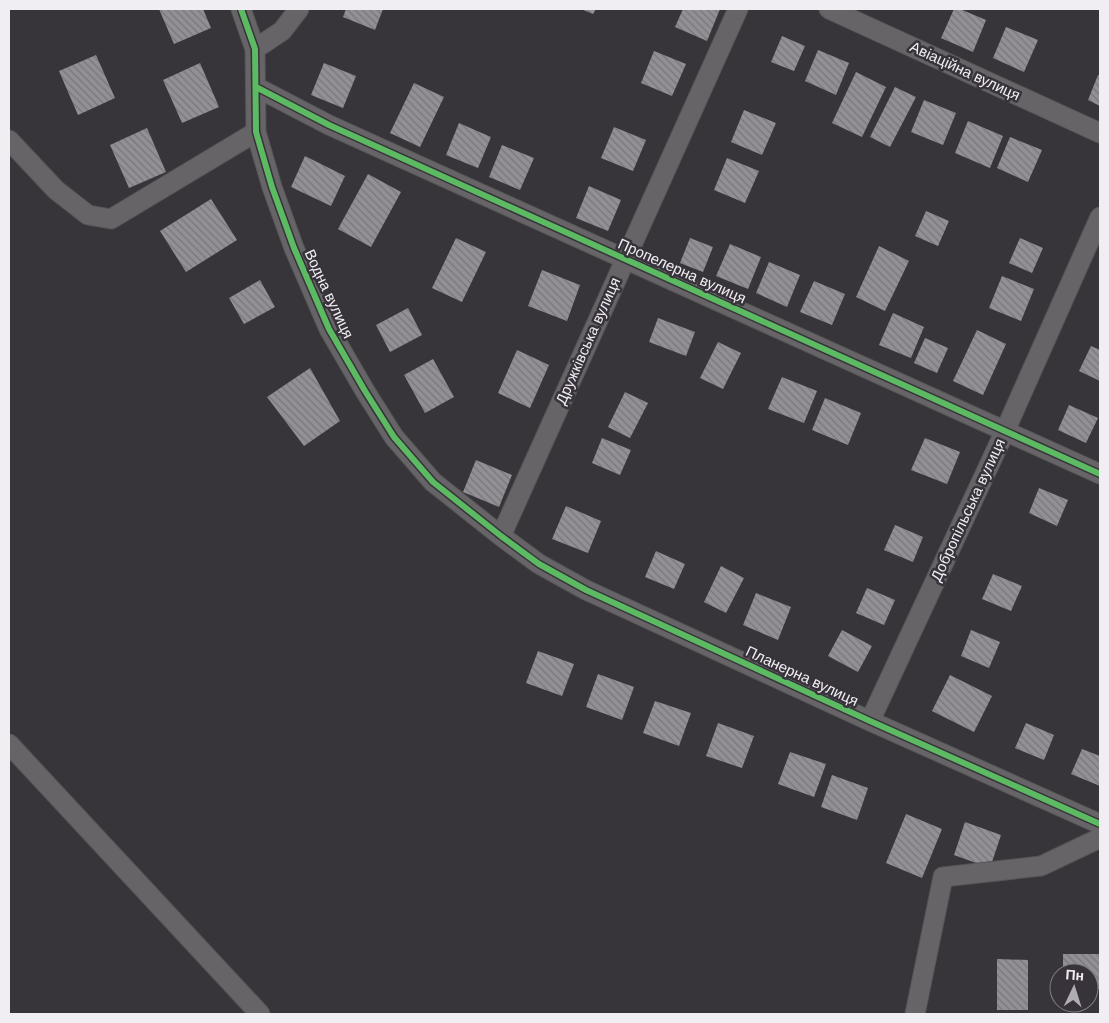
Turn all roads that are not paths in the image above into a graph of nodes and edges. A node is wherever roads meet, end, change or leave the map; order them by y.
1 (241, 9) edge
2 (299, 9) edge
3 (738, 9) edge
4 (829, 9) edge
5 (254, 49) junction
6 (256, 88) junction
7 (256, 132) junction
8 (1100, 133) edge
9 (9, 140) edge
10 (1100, 217) edge
11 (625, 259) junction
12 (1004, 431) junction
13 (1100, 474) edge
14 (500, 536) junction
15 (870, 721) junction
16 (9, 744) edge
17 (1100, 824) edge
18 (1100, 838) edge
19 (260, 1014) edge
20 (915, 1014) edge

1 - 5 street, Водна вулиця
2 - 5 street
3 - 11 street, Дружківська вулиця
4 - 8 street, Авіаційна вулиця
5 - 6 street, Водна вулиця
6 - 7 street, Водна вулиця
6 - 11 street, Пропелерна вулиця
7 - 9 street
7 - 14 street, Водна вулиця
10 - 12 street, Добропільська вулиця
11 - 12 street, Пропелерна вулиця
11 - 14 street, Дружківська вулиця
12 - 13 street, Пропелерна вулиця
12 - 15 street, Добропільська вулиця
14 - 15 street, Планерна вулиця
15 - 17 street, Планерна вулиця
16 - 19 street
18 - 20 street

